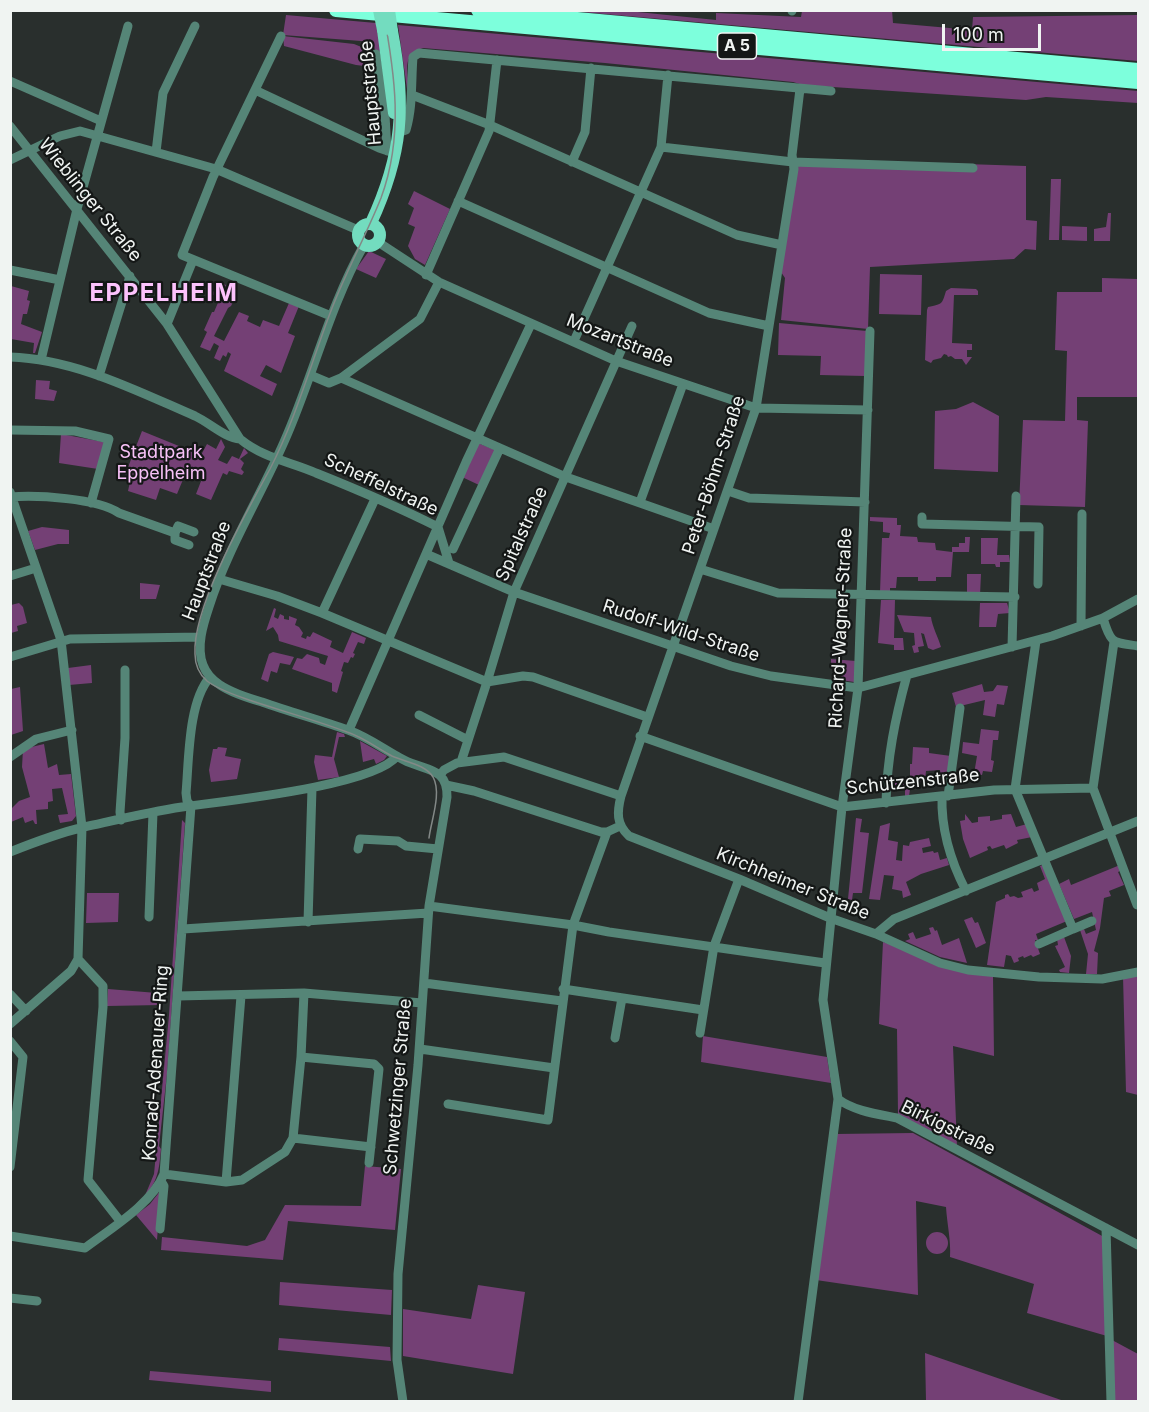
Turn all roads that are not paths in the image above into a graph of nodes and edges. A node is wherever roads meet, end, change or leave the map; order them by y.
1 (336, 10) edge
2 (379, 10) edge
3 (389, 10) edge
4 (478, 10) edge
5 (128, 26) dead end
6 (195, 26) dead end
7 (388, 30) junction
8 (281, 36) dead end
9 (376, 54) dead end
10 (497, 60) junction
11 (591, 68) junction
12 (1138, 70) edge
13 (668, 75) junction
14 (10, 81) edge
15 (1138, 82) edge
16 (800, 89) junction
17 (255, 90) junction
18 (831, 91) dead end
19 (412, 95) junction
20 (101, 121) junction
21 (490, 125) junction
22 (10, 126) edge
23 (400, 132) junction
24 (97, 136) junction
25 (660, 147) junction
26 (29, 150) junction
27 (156, 152) junction
28 (391, 152) junction
29 (10, 160) edge
30 (572, 162) junction
31 (793, 162) junction
32 (973, 168) dead end
33 (216, 169) junction
34 (640, 191) junction
35 (458, 201) junction
36 (77, 209) junction
37 (371, 223) junction
38 (358, 230) junction
39 (378, 242) junction
40 (364, 245) junction
41 (782, 245) junction
42 (194, 260) junction
43 (607, 267) junction
44 (10, 270) edge
45 (426, 275) junction
46 (130, 276) junction
47 (60, 280) junction
48 (439, 282) junction
49 (331, 316) junction
50 (167, 324) junction
51 (531, 324) junction
52 (632, 326) dead end
53 (769, 326) junction
54 (870, 331) dead end
55 (574, 341) junction
56 (10, 357) edge
57 (41, 360) junction
58 (616, 361) junction
59 (310, 375) junction
60 (99, 376) junction
61 (338, 380) junction
62 (683, 384) junction
63 (756, 408) junction
64 (868, 410) junction
65 (10, 430) edge
66 (477, 438) junction
67 (240, 439) junction
68 (500, 448) junction
69 (276, 459) junction
70 (566, 477) junction
71 (728, 491) junction
72 (11, 496) edge
73 (1016, 496) dead end
74 (375, 499) junction
75 (640, 502) junction
76 (865, 502) junction
77 (91, 503) junction
78 (1082, 514) dead end
79 (922, 517) dead end
80 (1015, 525) junction
81 (438, 527) junction
82 (714, 529) junction
83 (194, 532) dead end
84 (175, 533) junction
85 (189, 545) dead end
86 (453, 549) dead end
87 (426, 554) junction
88 (449, 563) junction
89 (36, 568) junction
90 (700, 568) junction
91 (10, 576) edge
92 (219, 579) junction
93 (1038, 584) dead end
94 (514, 592) junction
95 (862, 596) junction
96 (1015, 597) junction
97 (1138, 599) edge
98 (322, 613) junction
99 (1103, 618) junction
100 (1082, 626) junction
101 (201, 637) junction
102 (61, 640) junction
103 (387, 641) junction
104 (1036, 641) junction
105 (1114, 642) junction
106 (673, 646) junction
107 (1138, 646) edge
108 (1012, 647) junction
109 (10, 657) edge
110 (125, 670) dead end
111 (906, 675) junction
112 (210, 677) junction
113 (488, 682) junction
114 (858, 688) junction
115 (960, 708) dead end
116 (419, 715) dead end
117 (647, 717) junction
118 (72, 730) junction
119 (349, 730) junction
120 (640, 736) junction
121 (468, 740) junction
122 (397, 756) junction
123 (10, 757) edge
124 (460, 762) junction
125 (443, 779) junction
126 (312, 788) junction
127 (1093, 788) junction
128 (1015, 789) junction
129 (621, 796) junction
130 (945, 796) junction
131 (886, 803) junction
132 (191, 806) junction
133 (842, 807) junction
134 (153, 813) junction
135 (122, 820) junction
136 (1138, 821) edge
137 (620, 826) junction
138 (82, 828) junction
139 (607, 832) junction
140 (1110, 833) junction
141 (358, 849) dead end
142 (438, 849) junction
143 (10, 852) edge
144 (1044, 861) junction
145 (739, 879) junction
146 (966, 891) junction
147 (1138, 904) edge
148 (429, 909) junction
149 (149, 917) dead end
150 (830, 918) junction
151 (1092, 921) dead end
152 (308, 922) junction
153 (573, 925) junction
154 (183, 929) junction
155 (1073, 929) junction
156 (876, 934) junction
157 (1039, 944) dead end
158 (714, 946) junction
159 (78, 959) junction
160 (825, 963) junction
161 (1138, 972) edge
162 (424, 983) junction
163 (564, 989) junction
164 (304, 993) junction
165 (10, 994) edge
166 (178, 996) junction
167 (241, 996) junction
168 (622, 998) junction
169 (562, 1001) junction
170 (422, 1003) junction
171 (703, 1010) junction
172 (26, 1011) junction
173 (10, 1024) edge
174 (700, 1033) dead end
175 (615, 1038) dead end
176 (10, 1041) edge
177 (420, 1048) junction
178 (301, 1057) junction
179 (554, 1068) junction
180 (838, 1099) junction
181 (448, 1104) dead end
182 (293, 1138) junction
183 (371, 1147) junction
184 (369, 1163) dead end
185 (10, 1167) edge
186 (163, 1178) junction
187 (225, 1182) junction
188 (120, 1221) junction
189 (1106, 1228) junction
190 (160, 1229) dead end
191 (11, 1237) edge
192 (1138, 1245) edge
193 (10, 1298) edge
194 (37, 1301) dead end
195 (403, 1401) edge
196 (798, 1401) edge
197 (1111, 1401) edge

1 - 15 highway, A 5
2 - 7 main road, bridge
3 - 7 main road, bridge
4 - 12 highway, A 5
5 - 20 street
6 - 27 street
7 - 23 main road, Hauptstraße
7 - 28 main road, Hauptstraße
8 - 17 street
9 - 28 street
10 - 11 street
10 - 19 street
10 - 21 street
11 - 13 street
11 - 30 street
13 - 16 street
13 - 25 street
14 - 20 street
16 - 18 street
16 - 31 street, Peter-Böhm-Straße
17 - 28 street
17 - 33 street
19 - 21 street
19 - 23 street
20 - 24 street
21 - 30 street
21 - 35 street
22 - 26 street, Wieblinger Straße
23 - 28 main road, Hauptstraße
24 - 26 street
24 - 27 street
24 - 36 street
25 - 31 street
25 - 34 street
26 - 29 street
26 - 36 street, Wieblinger Straße
27 - 33 street
28 - 37 main road, Hauptstraße
30 - 34 street
31 - 32 street
31 - 41 street, Peter-Böhm-Straße
33 - 38 street
33 - 42 street
34 - 41 street
34 - 43 street
35 - 43 street
35 - 45 street
36 - 46 street, Wieblinger Straße
36 - 47 street
37 - 38 main road
37 - 39 main road
38 - 40 main road
39 - 40 main road
39 - 45 street, Mozartstraße
40 - 49 street, Hauptstraße
41 - 53 street, Peter-Böhm-Straße
42 - 49 street
42 - 50 street
43 - 53 street
43 - 55 street
44 - 47 street
45 - 48 street, Mozartstraße
46 - 50 street, Wieblinger Straße
46 - 60 street
47 - 57 street
48 - 51 street, Mozartstraße
48 - 61 street
49 - 59 street, Hauptstraße
50 - 67 street, Wieblinger Straße
51 - 55 street, Mozartstraße
51 - 66 street
52 - 58 street, Spitalstraße
53 - 63 street, Peter-Böhm-Straße
54 - 64 street, Richard-Wagner-Straße
55 - 58 street, Mozartstraße
56 - 57 street
57 - 60 street
58 - 62 street, Mozartstraße
58 - 70 street, Spitalstraße
59 - 61 street
59 - 69 street, Hauptstraße
60 - 67 street
61 - 66 street
62 - 63 street, Mozartstraße
62 - 75 street
63 - 64 street, Mozartstraße
63 - 71 street, Peter-Böhm-Straße
64 - 76 street, Richard-Wagner-Straße
65 - 77 street
66 - 68 street
66 - 81 street
67 - 69 street, Wieblinger Straße
68 - 70 street
68 - 86 street
69 - 74 street, Scheffelstraße
69 - 92 street, Hauptstraße
70 - 75 street
70 - 94 street, Spitalstraße
71 - 76 street
71 - 82 street, Peter-Böhm-Straße
72 - 77 street
72 - 89 street
73 - 80 street
74 - 81 street, Scheffelstraße
74 - 98 street
75 - 82 street
76 - 95 street, Richard-Wagner-Straße
77 - 84 street
78 - 100 street
79 - 80 street
80 - 93 street
80 - 96 street
81 - 87 street
81 - 88 street, Scheffelstraße
82 - 90 street, Peter-Böhm-Straße
83 - 84 street
84 - 85 street
87 - 88 street, Rudolf-Wild-Straße
87 - 103 street
88 - 94 street, Rudolf-Wild-Straße
89 - 91 street
89 - 102 street
90 - 95 street
90 - 106 street, Peter-Böhm-Straße
92 - 98 street
92 - 101 street, Hauptstraße
94 - 106 street, Rudolf-Wild-Straße
94 - 113 street, Spitalstraße
95 - 96 street
95 - 114 street, Richard-Wagner-Straße
96 - 108 street
97 - 99 street, Rudolf-Wild-Straße
98 - 103 street
99 - 100 street, Rudolf-Wild-Straße
99 - 105 street
100 - 104 street, Rudolf-Wild-Straße
101 - 102 street
101 - 112 street, Hauptstraße
102 - 109 street
102 - 118 street
103 - 113 street
103 - 119 street
104 - 108 street, Rudolf-Wild-Straße
104 - 128 street
105 - 107 street
105 - 127 street
106 - 114 street, Rudolf-Wild-Straße
106 - 117 street, Peter-Böhm-Straße
108 - 111 street, Rudolf-Wild-Straße
110 - 135 street
111 - 114 street, Rudolf-Wild-Straße
111 - 131 street
112 - 119 street
112 - 132 street, Konrad-Adenauer-Ring
113 - 117 street
113 - 121 street, Spitalstraße
114 - 133 street, Richard-Wagner-Straße
115 - 130 street
116 - 121 street
117 - 120 street, Peter-Böhm-Straße
118 - 123 street
118 - 138 street
119 - 122 street
120 - 129 street, Peter-Böhm-Straße
120 - 133 street, Schützenstraße
121 - 124 street, Spitalstraße
122 - 125 street
122 - 126 street
124 - 125 street
124 - 129 street
125 - 139 street
125 - 142 street, Schwetzinger Straße
126 - 132 street
126 - 152 street
127 - 128 street, Schützenstraße
127 - 140 street
128 - 130 street, Schützenstraße
128 - 144 street
129 - 137 street, Peter-Böhm-Straße
130 - 131 street, Schützenstraße
130 - 146 street
131 - 133 street, Schützenstraße
132 - 134 street
132 - 154 street, Konrad-Adenauer-Ring
133 - 150 street, Richard-Wagner-Straße
134 - 135 street
134 - 149 street
135 - 138 street
136 - 140 street
137 - 139 street
137 - 145 street, Kirchheimer Straße
138 - 143 street
138 - 159 street
139 - 153 street
140 - 144 street
140 - 147 street
141 - 142 street
142 - 148 street, Schwetzinger Straße
144 - 146 street
144 - 155 street
145 - 150 street, Kirchheimer Straße
145 - 158 street
146 - 156 street
148 - 152 street
148 - 153 street
148 - 162 street, Schwetzinger Straße
150 - 156 street, Kirchheimer Straße
150 - 160 street
151 - 155 street
152 - 154 street
153 - 158 street
153 - 163 street
154 - 166 street, Konrad-Adenauer-Ring
155 - 157 street
156 - 161 street, Kirchheimer Straße
158 - 160 street
158 - 171 street
159 - 172 street
159 - 188 street
160 - 180 street
162 - 169 street
162 - 170 street, Schwetzinger Straße
163 - 168 street
163 - 169 street
164 - 167 street
164 - 170 street
164 - 178 street
165 - 172 street
166 - 167 street
166 - 186 street, Konrad-Adenauer-Ring
167 - 187 street
168 - 171 street
168 - 175 street
169 - 179 street
170 - 177 street, Schwetzinger Straße
171 - 174 street
172 - 173 street
176 - 185 street
177 - 179 street
177 - 195 street, Schwetzinger Straße
178 - 182 street
178 - 183 street
179 - 181 street
180 - 189 street, Birkigstraße
180 - 196 street
182 - 183 street
182 - 187 street
183 - 184 street
186 - 187 street
186 - 188 street, Konrad-Adenauer-Ring
186 - 190 street
188 - 191 street, Konrad-Adenauer-Ring
189 - 192 street, Birkigstraße
189 - 197 street
193 - 194 street

